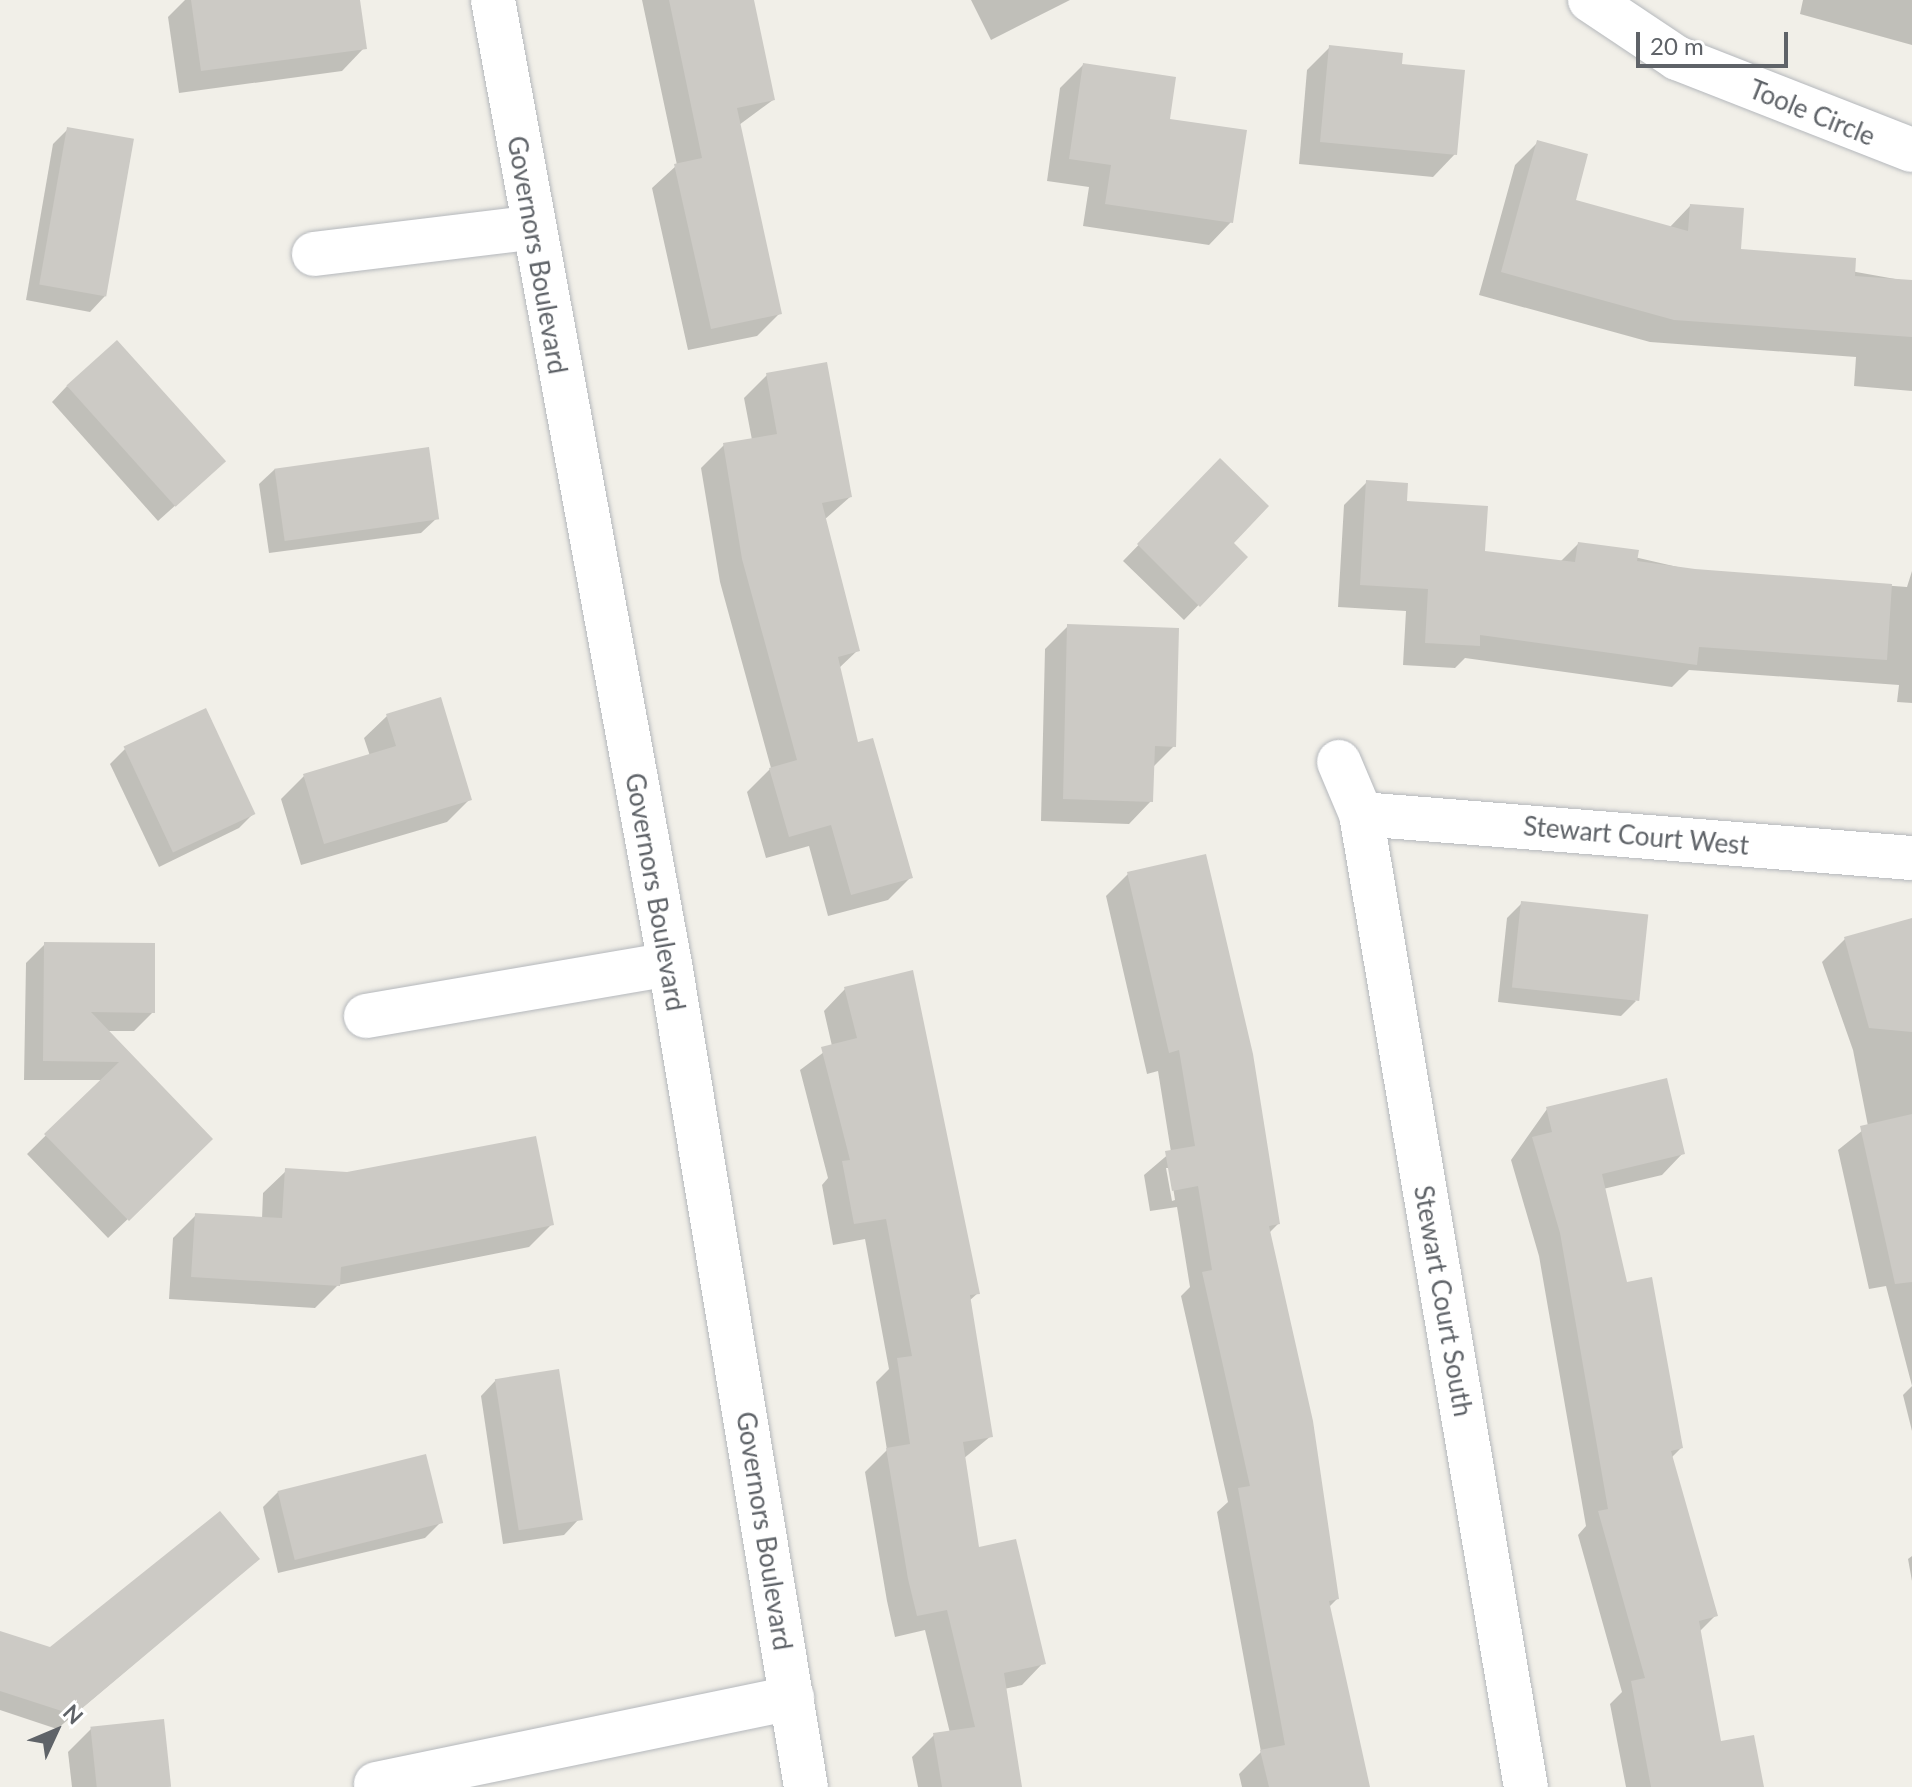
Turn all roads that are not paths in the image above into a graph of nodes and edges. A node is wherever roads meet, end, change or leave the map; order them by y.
1 (493, 0) edge
2 (1590, 0) edge
3 (1912, 150) edge
4 (530, 228) junction
5 (314, 254) dead end
6 (1339, 762) dead end
7 (1361, 814) junction
8 (1912, 858) edge
9 (670, 964) junction
10 (366, 1016) dead end
11 (792, 1698) junction
12 (376, 1784) dead end
13 (806, 1787) edge
14 (1526, 1787) edge

1 - 4 street, Governors Boulevard
2 - 3 street, Toole Circle
4 - 5 street
4 - 9 street, Governors Boulevard
6 - 7 street, Stewart Court South
7 - 8 street, Stewart Court West
7 - 14 street, Stewart Court South
9 - 10 street
9 - 11 street, Governors Boulevard
11 - 12 street
11 - 13 street, Governors Boulevard

